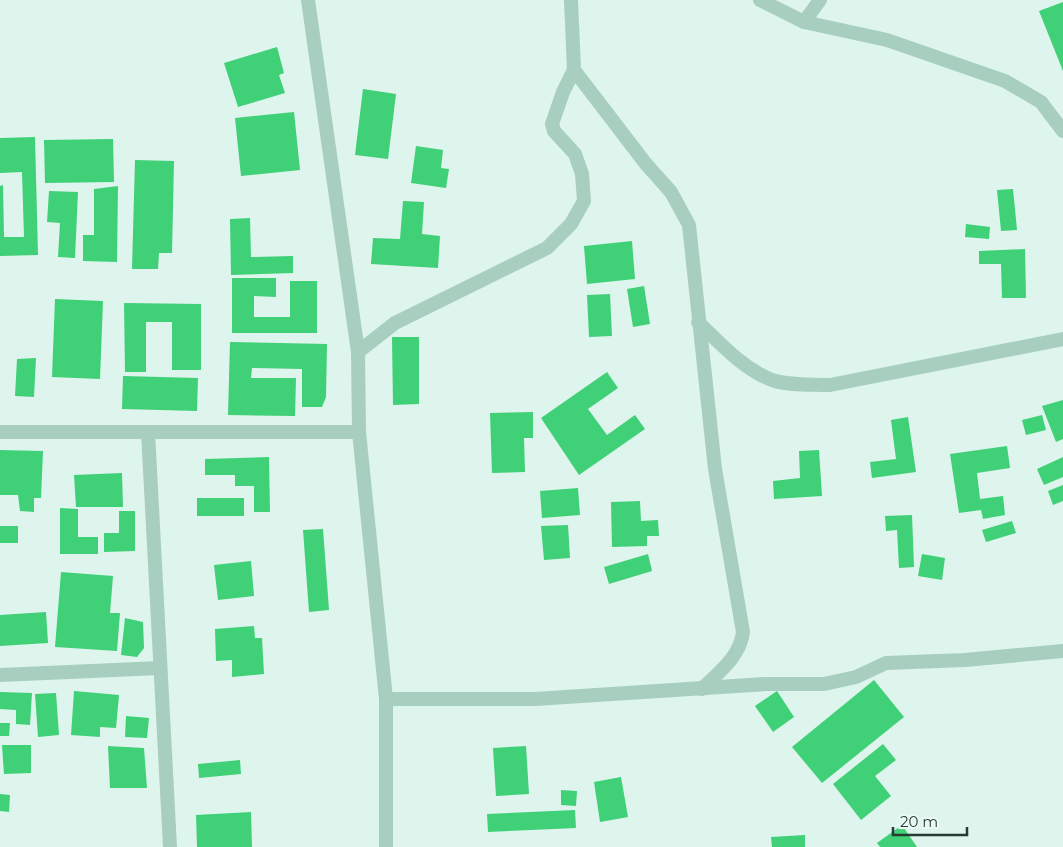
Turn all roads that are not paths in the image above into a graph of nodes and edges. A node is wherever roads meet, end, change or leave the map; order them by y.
1 (308, 0) edge
2 (571, 0) edge
3 (760, 0) edge
4 (820, 0) edge
5 (804, 22) junction
6 (574, 70) junction
7 (1063, 131) edge
8 (698, 322) junction
9 (1063, 339) edge
10 (358, 352) junction
11 (0, 432) edge
12 (148, 432) junction
13 (360, 432) junction
14 (1063, 651) edge
15 (160, 668) junction
16 (0, 675) edge
17 (702, 689) junction
18 (386, 699) junction
19 (170, 847) edge
20 (386, 847) edge

1 - 10 street
2 - 6 street
3 - 5 street
4 - 5 street
5 - 7 street
6 - 8 street
6 - 10 street
8 - 9 street
8 - 17 street
10 - 13 street
11 - 12 street
12 - 13 street
12 - 15 street
13 - 18 street
14 - 17 street
15 - 16 street
15 - 19 street
17 - 18 street
18 - 20 street

